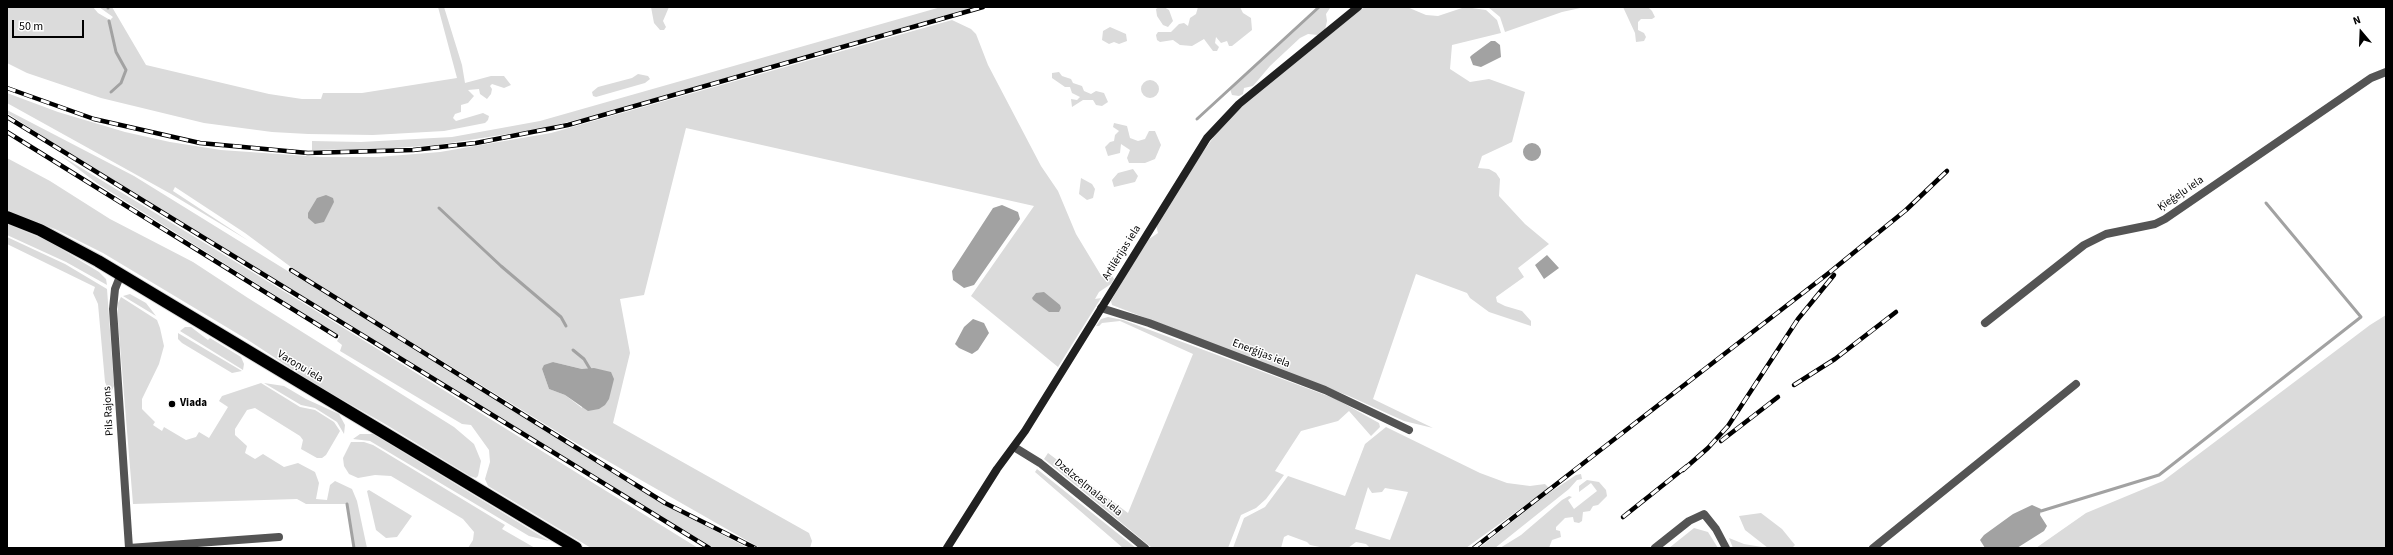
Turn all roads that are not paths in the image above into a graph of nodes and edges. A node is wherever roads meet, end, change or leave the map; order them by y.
1 (1358, 7) edge
2 (2386, 72) edge
3 (7, 217) edge
4 (121, 274) junction
5 (1101, 308) junction
6 (1985, 323) dead end
7 (2076, 384) dead end
8 (1409, 430) dead end
9 (1014, 447) junction
10 (279, 537) dead end
11 (184, 545) edge
12 (203, 545) edge
13 (129, 548) edge
14 (576, 548) edge
15 (947, 548) edge
16 (1145, 548) edge
17 (1655, 548) edge
18 (1726, 548) edge
19 (1873, 548) edge

1 - 5 street, Artilērijas iela
2 - 6 street, Ķieģeļu iela
3 - 4 highway, Varoņu iela
4 - 13 street, Pils Rajons
4 - 14 highway, Varoņu iela
5 - 8 street, Enerģijas iela
5 - 9 street, Artilērijas iela
7 - 19 street
9 - 15 street, Artilērijas iela
9 - 16 street, Dzelzceļmalas iela
10 - 12 street
11 - 12 street
11 - 13 street
17 - 18 street

